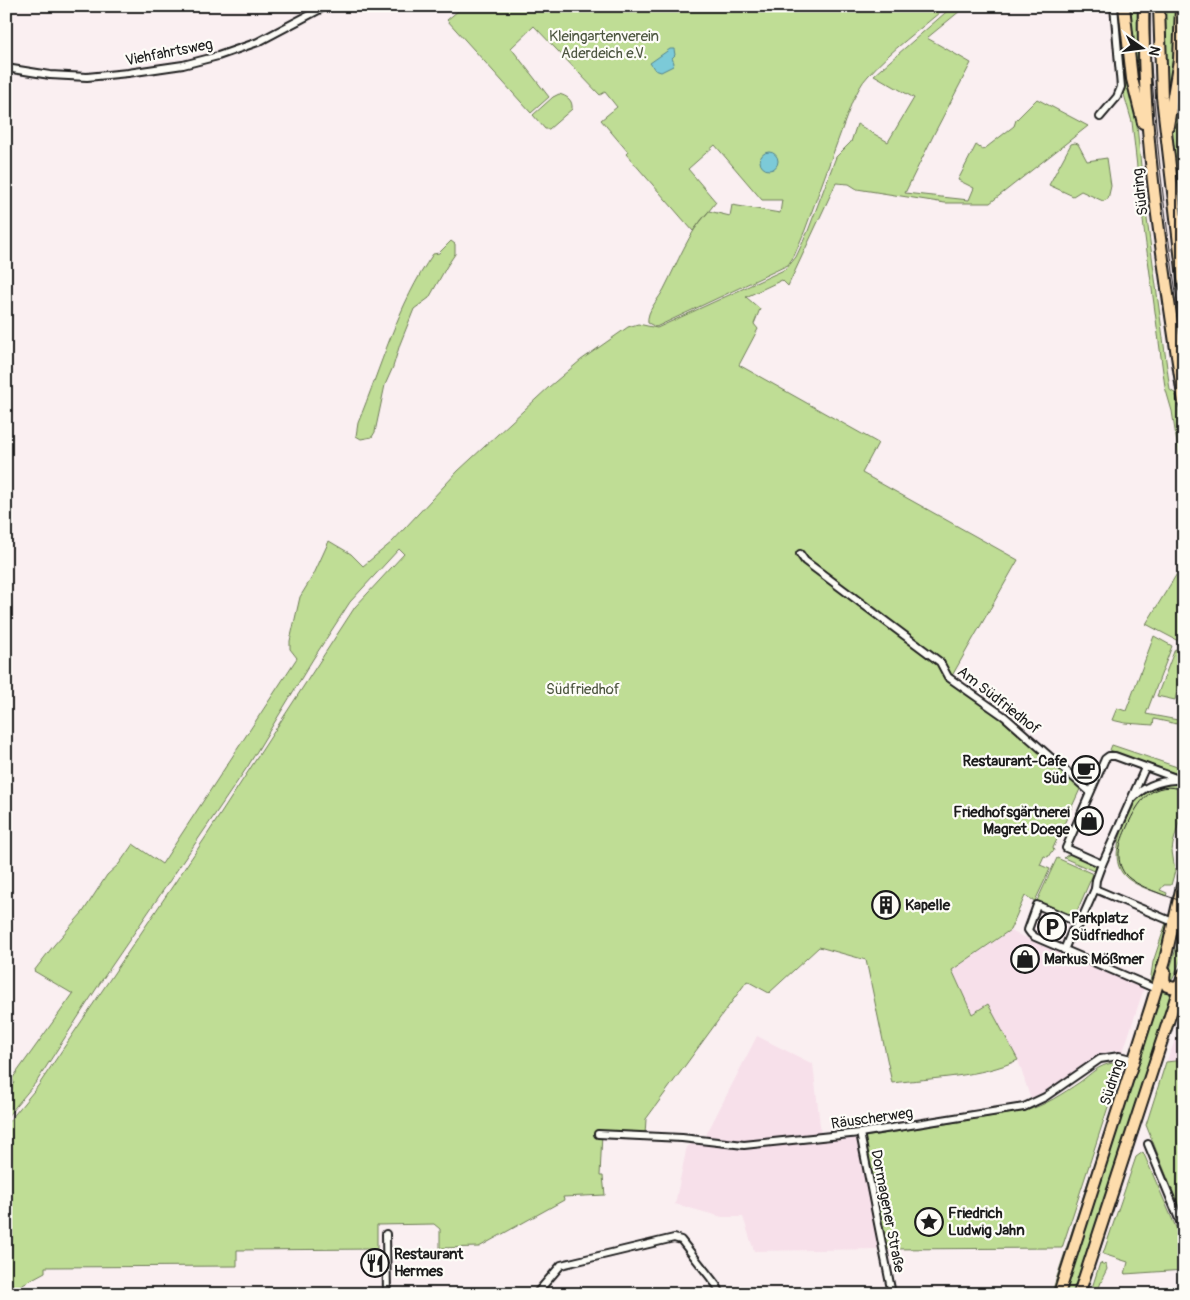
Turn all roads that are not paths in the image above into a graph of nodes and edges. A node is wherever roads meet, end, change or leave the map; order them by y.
1 (326, 6) edge
2 (1114, 6) edge
3 (1124, 6) edge
4 (1144, 6) edge
5 (1159, 6) edge
6 (1181, 6) edge
7 (6, 68) edge
8 (1100, 117) dead end
9 (1166, 139) junction
10 (1150, 156) junction
11 (1184, 287) edge
12 (1184, 403) edge
13 (800, 554) dead end
14 (1145, 768) junction
15 (1181, 781) edge
16 (1090, 792) junction
17 (1130, 801) junction
18 (1102, 864) junction
19 (1184, 877) edge
20 (1095, 889) junction
21 (1173, 922) junction
22 (1079, 923) junction
23 (1184, 934) edge
24 (1064, 950) junction
25 (1165, 960) junction
26 (1184, 973) edge
27 (1182, 984) edge
28 (1156, 989) junction
29 (1135, 1060) junction
30 (860, 1133) junction
31 (598, 1134) dead end
32 (1148, 1144) dead end
33 (1184, 1231) edge
34 (386, 1234) dead end
35 (387, 1294) edge
36 (536, 1294) edge
37 (721, 1294) edge
38 (892, 1294) edge
39 (1058, 1294) edge
40 (1079, 1294) edge

1 - 7 street, Viehfahrtsweg
2 - 8 street
3 - 10 main road
4 - 10 main road, Südring
5 - 9 main road
6 - 9 main road
9 - 11 main road
10 - 12 main road, Südring
13 - 16 street, Am Südfriedhof
14 - 15 street
14 - 16 street
14 - 17 street
15 - 17 street
16 - 18 street
17 - 18 street
18 - 20 street
19 - 21 main road, Südring
20 - 21 street
20 - 22 street
21 - 23 main road
21 - 25 main road, Südring
22 - 24 street
22 - 24 street
24 - 28 street
25 - 27 main road
25 - 28 main road, Südring
26 - 27 main road
27 - 40 main road
28 - 29 main road, Südring
29 - 30 street, Räuscherweg
29 - 39 main road, Südring
30 - 31 street, Räuscherweg
30 - 38 street, Dormagener Straße
32 - 33 street
34 - 35 street
36 - 37 street

